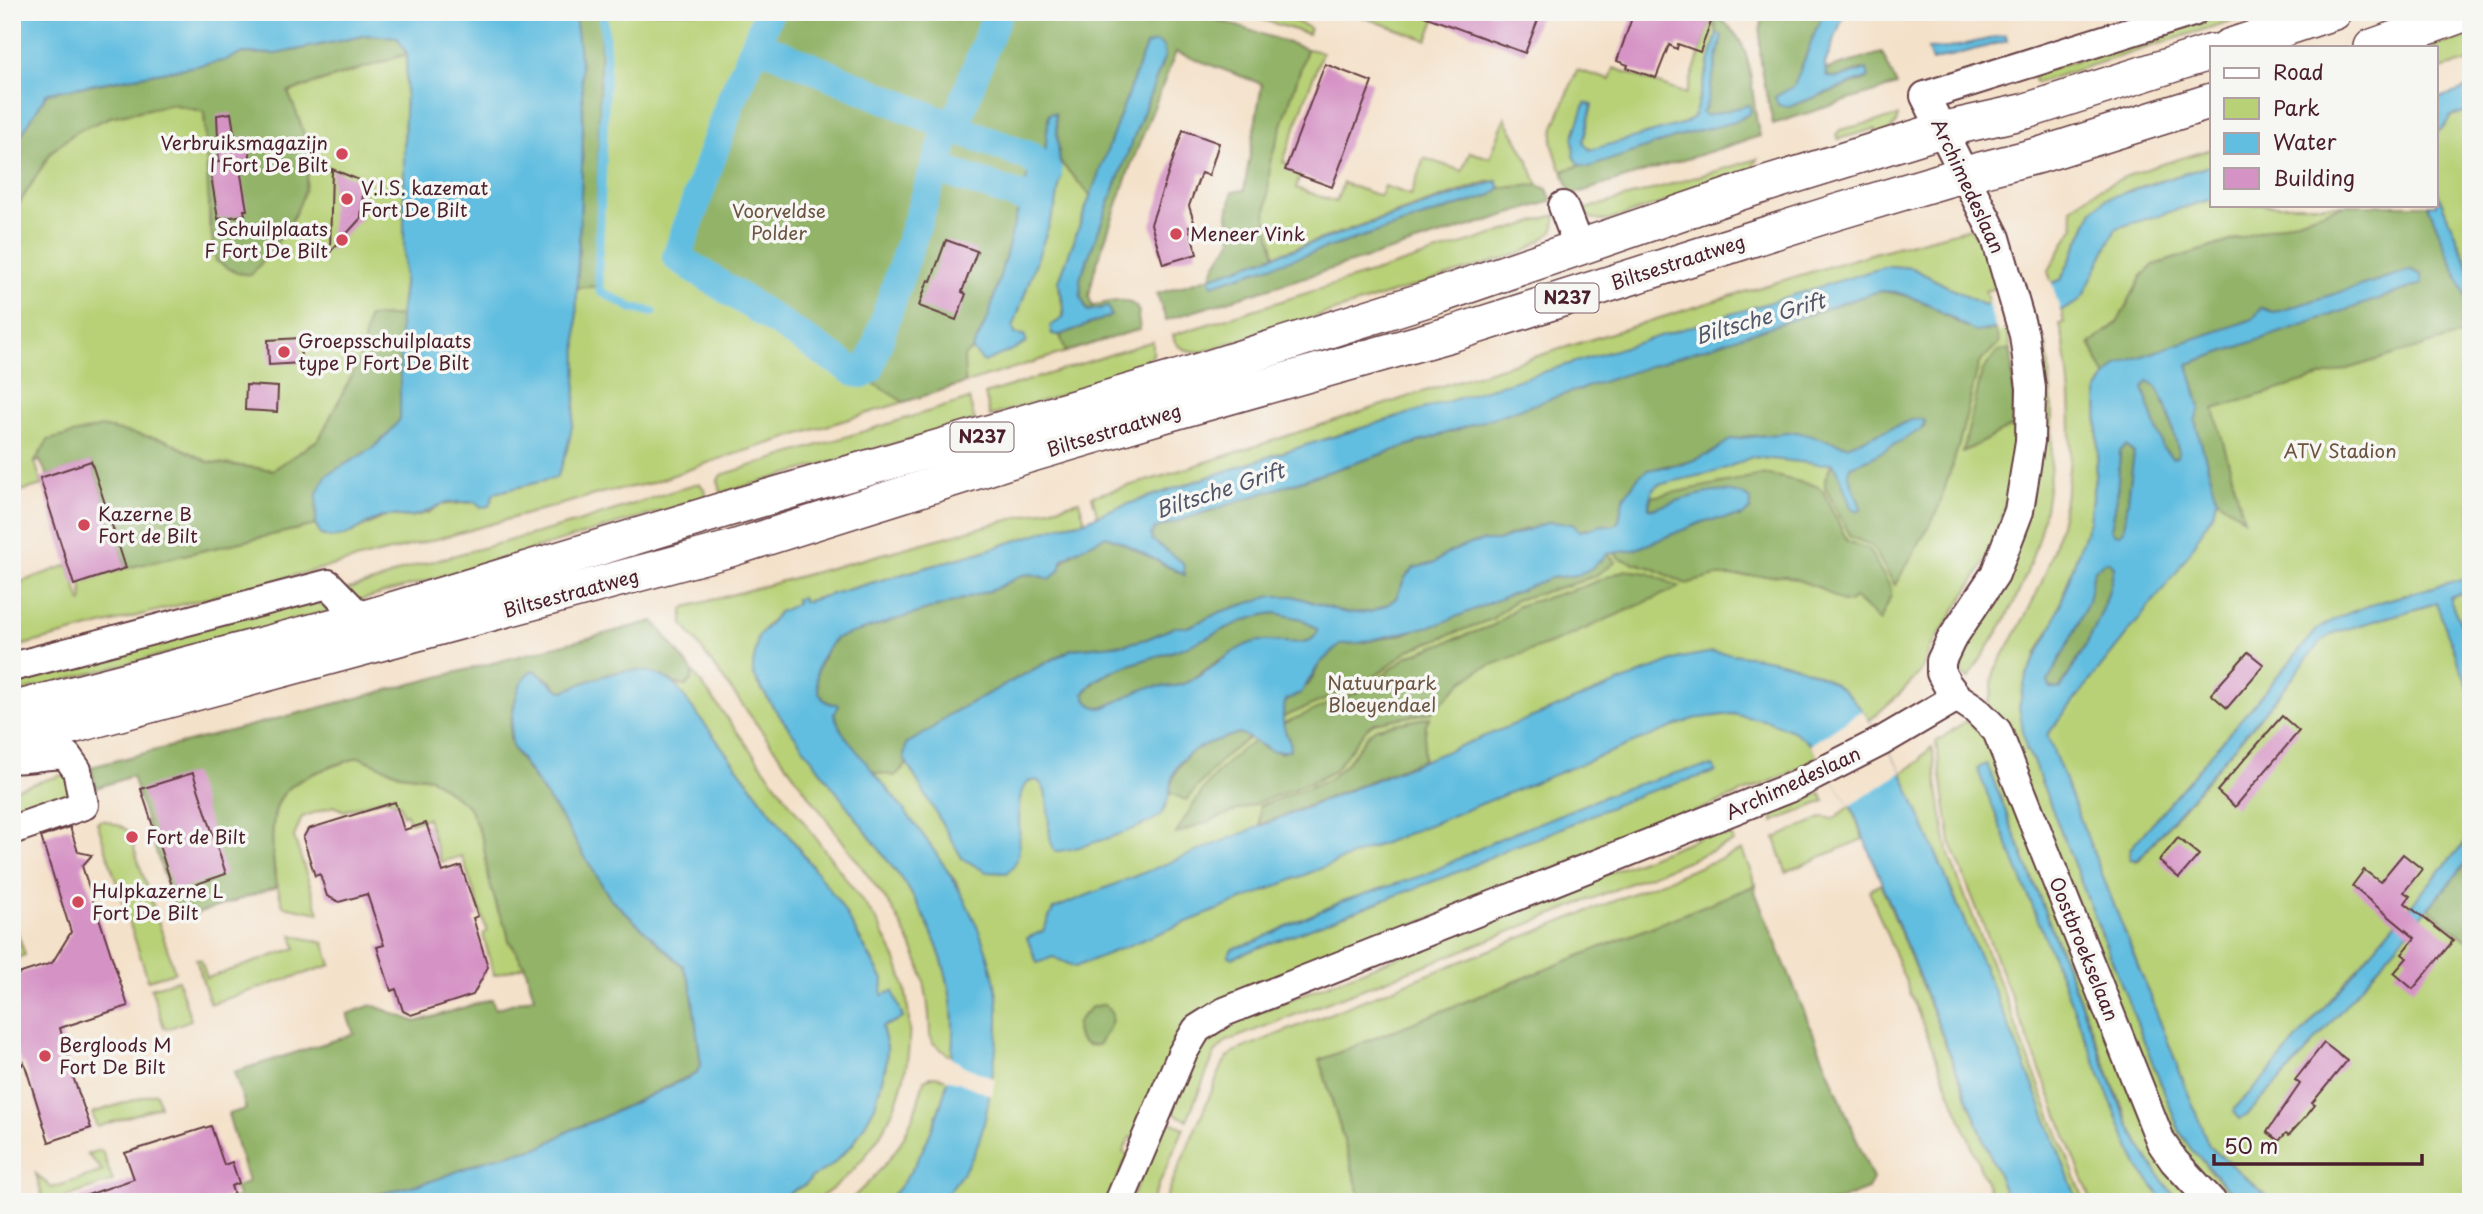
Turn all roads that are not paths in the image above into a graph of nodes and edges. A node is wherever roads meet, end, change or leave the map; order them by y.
1 (2193, 12) edge
2 (2334, 12) edge
3 (2469, 12) edge
4 (2231, 46) edge
5 (2375, 46) edge
6 (2210, 53) edge
7 (2210, 102) edge
8 (1941, 130) junction
9 (1965, 174) junction
10 (1563, 206) dead end
11 (1579, 248) junction
12 (362, 619) junction
13 (12, 667) edge
14 (1957, 697) junction
15 (12, 710) edge
16 (12, 742) edge
17 (12, 758) edge
18 (12, 830) edge
19 (1119, 1202) edge
20 (2212, 1202) edge

1 - 8 street, Archimedeslaan
2 - 4 main road
3 - 5 main road
6 - 8 main road, Biltsestraatweg / N237
7 - 9 main road, Biltsestraatweg / N237
8 - 9 street, Archimedeslaan
8 - 11 main road, Biltsestraatweg / N237
9 - 14 street, Archimedeslaan
9 - 16 main road, Biltsestraatweg / N237
10 - 11 street
11 - 12 main road, Biltsestraatweg / N237
12 - 13 street
12 - 15 main road, Biltsestraatweg / N237
14 - 19 street, Archimedeslaan
14 - 20 street, Oostbroekselaan
17 - 18 street

